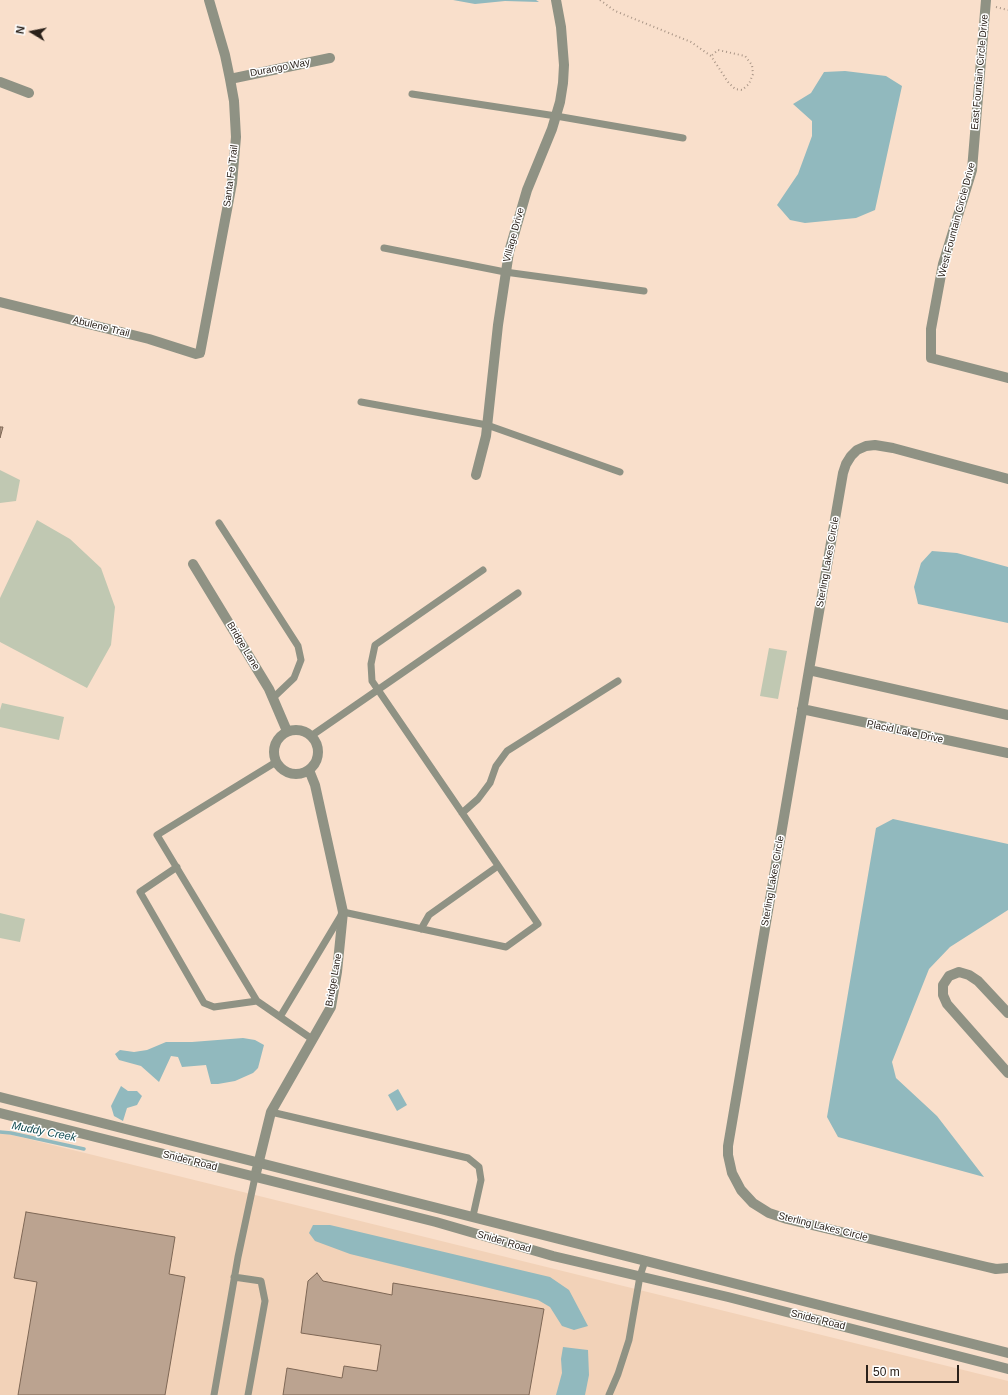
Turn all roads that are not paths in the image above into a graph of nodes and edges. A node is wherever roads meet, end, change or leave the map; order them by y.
1 (209, 0) edge
2 (556, 0) edge
3 (986, 0) edge
4 (330, 58) dead end
5 (230, 79) junction
6 (0, 82) edge
7 (29, 93) dead end
8 (412, 94) dead end
9 (556, 116) junction
10 (683, 138) dead end
11 (975, 144) joint
12 (384, 248) dead end
13 (505, 272) junction
14 (644, 291) dead end
15 (0, 302) edge
16 (200, 353) joint
17 (1008, 378) edge
18 (362, 402) dead end
19 (487, 425) junction
20 (620, 472) dead end
21 (476, 475) dead end
22 (1008, 478) edge
23 (218, 523) dead end
24 (193, 564) dead end
25 (483, 570) dead end
26 (518, 593) dead end
27 (809, 670) junction
28 (618, 681) dead end
29 (379, 690) junction
30 (273, 698) junction
31 (802, 709) junction
32 (1008, 714) edge
33 (287, 731) junction
34 (311, 736) junction
35 (1008, 753) edge
36 (276, 762) junction
37 (309, 770) junction
38 (462, 813) junction
39 (498, 866) junction
40 (177, 867) junction
41 (343, 912) junction
42 (421, 929) junction
43 (257, 1001) junction
44 (1008, 1013) edge
45 (280, 1017) junction
46 (312, 1039) junction
47 (1008, 1074) edge
48 (0, 1097) edge
49 (270, 1112) junction
50 (0, 1113) edge
51 (258, 1163) junction
52 (255, 1177) junction
53 (473, 1216) junction
54 (645, 1261) junction
55 (1008, 1268) edge
56 (640, 1276) junction
57 (234, 1278) junction
58 (1008, 1353) edge
59 (1008, 1368) edge
60 (214, 1395) edge
61 (248, 1395) edge
62 (609, 1395) edge

1 - 5 street, Santa Fe Trail
2 - 9 street, Village Drive
3 - 11 street, East Fountain Circle Drive
4 - 5 street, Durango Way
5 - 16 street, Santa Fe Trail
6 - 7 street
8 - 9 lane
9 - 10 lane
9 - 13 street, Village Drive
11 - 17 street, West Fountain Circle Drive
12 - 13 lane
13 - 14 lane
13 - 19 street, Village Drive
15 - 16 street, Abulene Trail
18 - 19 lane
19 - 20 lane
19 - 21 street, Village Drive
22 - 27 street, Sterling Lakes Circle
23 - 30 lane
24 - 30 street, Bridge Lane
25 - 29 lane
26 - 29 lane
27 - 31 street, Sterling Lakes Circle
27 - 32 street
28 - 38 lane
29 - 34 lane
29 - 38 lane
30 - 33 street, Bridge Lane
31 - 35 street, Placid Lake Drive
31 - 55 street, Sterling Lakes Circle
33 - 34 street
33 - 36 street
34 - 37 street
36 - 37 street
36 - 40 lane
37 - 41 street, Bridge Lane
38 - 39 lane
39 - 42 lane
39 - 42 lane
40 - 43 lane
40 - 43 lane
41 - 42 lane
41 - 45 lane
41 - 46 street, Bridge Lane
43 - 45 lane
44 - 47 street
45 - 46 lane
46 - 49 street, Bridge Lane
48 - 51 street, Snider Road
49 - 51 street, Bridge Lane
49 - 53 lane
50 - 52 street, Snider Road
51 - 52 street, Bridge Lane
51 - 53 street, Snider Road
52 - 56 street, Snider Road
52 - 57 lane
53 - 54 street, Snider Road
54 - 56 lane
54 - 58 street, Snider Road
56 - 59 street, Snider Road
56 - 62 lane
57 - 60 lane
57 - 61 lane

